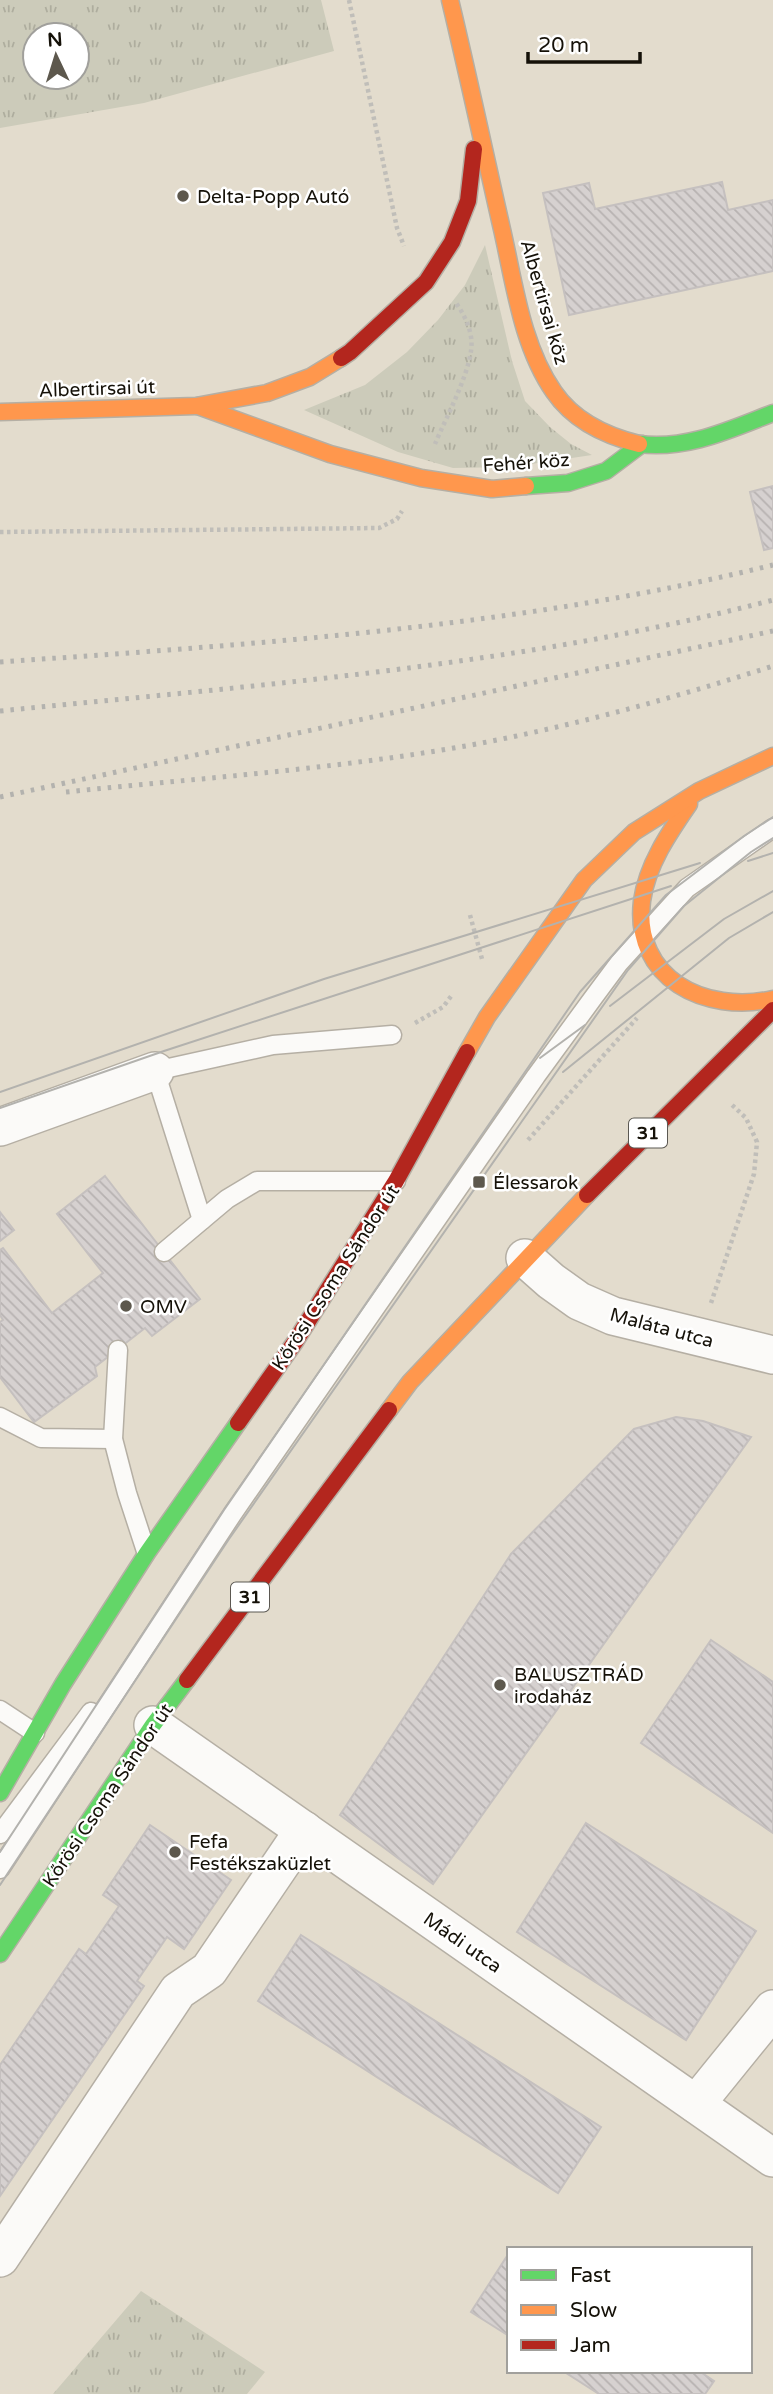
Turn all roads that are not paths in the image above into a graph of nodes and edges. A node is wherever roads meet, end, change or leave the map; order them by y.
1 (450, 0) edge
2 (477, 119) junction
3 (196, 406) junction
4 (0, 412) edge
5 (773, 414) edge
6 (642, 444) junction
7 (773, 757) edge
8 (699, 791) junction
9 (773, 828) edge
10 (643, 936) junction
11 (773, 999) edge
12 (773, 1010) edge
13 (392, 1035) road end
14 (155, 1071) junction
15 (0, 1127) edge
16 (396, 1181) junction
17 (202, 1220) junction
18 (164, 1252) dead end
19 (525, 1258) junction
20 (118, 1350) dead end
21 (773, 1355) edge
22 (0, 1417) edge
23 (113, 1439) junction
24 (147, 1553) junction
25 (157, 1631) junction
26 (0, 1710) edge
27 (153, 1725) junction
28 (35, 1732) junction
29 (0, 1793) edge
30 (304, 1830) junction
31 (0, 1834) edge
32 (0, 1869) edge
33 (0, 1954) edge
34 (773, 2009) edge
35 (696, 2104) junction
36 (773, 2158) edge
37 (0, 2258) edge

1 - 2 main road, Albertirsai köz
2 - 3 main road, Albertirsai köz
2 - 6 main road, Albertirsai köz
3 - 4 main road, Albertirsai út
3 - 6 main road, Fehér köz
5 - 6 main road
7 - 8 main road, Kőrösi Csoma Sándor út
8 - 10 main road
8 - 16 main road, Kőrösi Csoma Sándor út
9 - 10 lane
10 - 11 main road
10 - 25 lane
12 - 19 main road, Kőrösi Csoma Sándor út / 31
13 - 14 lane
14 - 15 street
14 - 17 lane
16 - 17 lane
16 - 24 main road, Kőrösi Csoma Sándor út
17 - 18 lane
19 - 21 street, Maláta utca
19 - 27 main road, Kőrösi Csoma Sándor út / 31
20 - 23 lane
22 - 23 lane
23 - 24 lane
24 - 28 main road, Kőrösi Csoma Sándor út
25 - 31 lane
25 - 32 lane
26 - 28 lane
27 - 30 street, Mádi utca
27 - 33 main road, Kőrösi Csoma Sándor út / 31
28 - 29 main road, Kőrösi Csoma Sándor út
30 - 35 street, Mádi utca
30 - 37 street
34 - 35 street
35 - 36 street, Mádi utca

